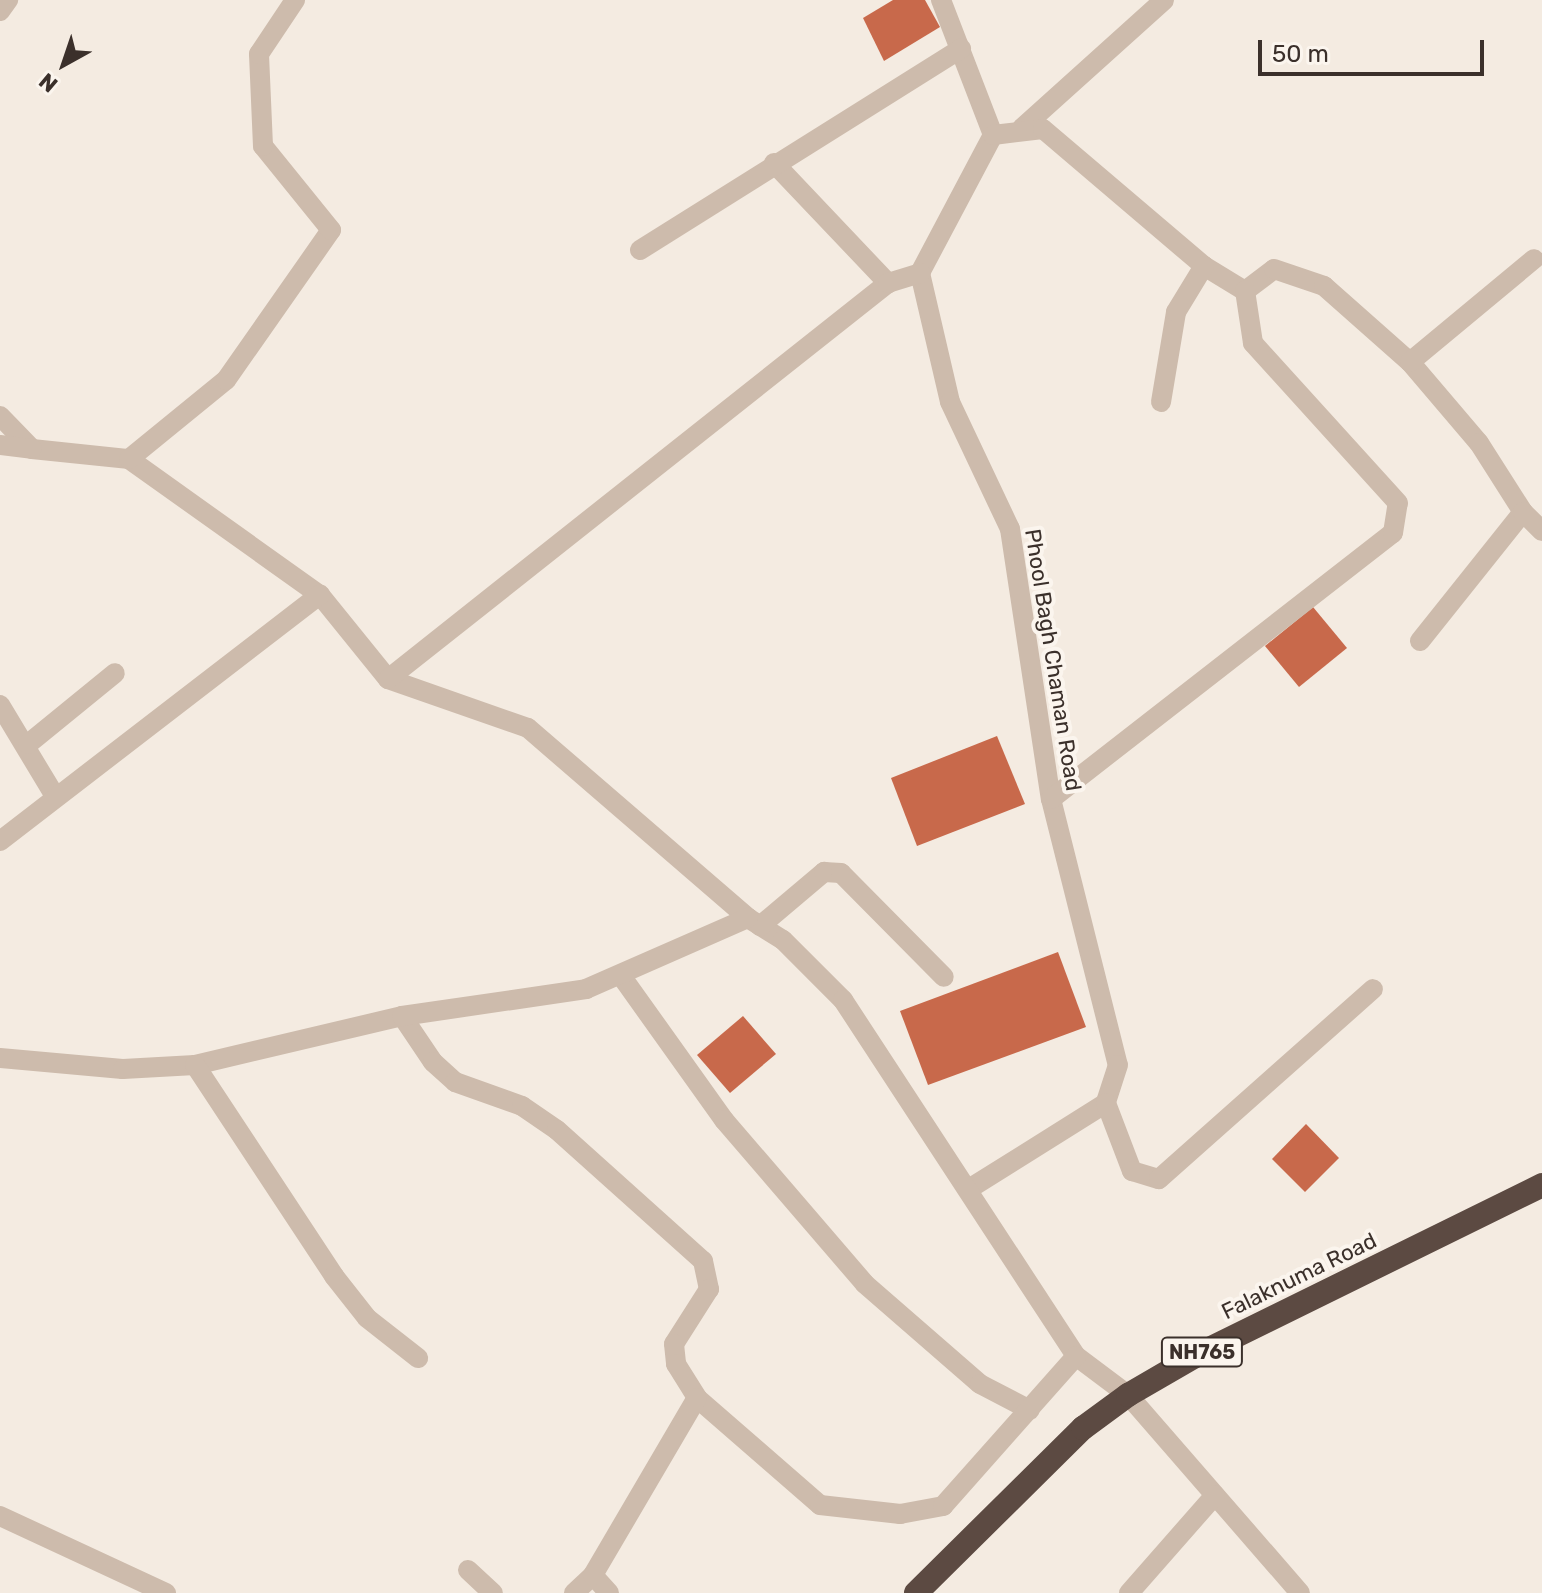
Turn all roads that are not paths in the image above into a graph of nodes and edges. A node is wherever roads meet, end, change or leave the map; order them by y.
1 (8, 0) edge
2 (295, 0) edge
3 (941, 0) edge
4 (1164, 0) edge
5 (0, 11) edge
6 (961, 49) junction
7 (1022, 128) junction
8 (993, 135) junction
9 (774, 163) junction
10 (640, 250) dead end
11 (1539, 260) edge
12 (1204, 266) junction
13 (920, 273) junction
14 (888, 283) junction
15 (1245, 291) junction
16 (1410, 362) junction
17 (1161, 402) dead end
18 (0, 416) edge
19 (0, 445) edge
20 (32, 449) junction
21 (129, 459) junction
22 (1523, 512) junction
23 (1542, 531) edge
24 (320, 595) junction
25 (1420, 641) dead end
26 (115, 673) dead end
27 (388, 679) junction
28 (0, 705) edge
29 (28, 744) junction
30 (55, 796) junction
31 (1051, 799) junction
32 (0, 841) edge
33 (754, 922) junction
34 (622, 977) junction
35 (944, 977) dead end
36 (1373, 989) dead end
37 (402, 1016) junction
38 (0, 1058) edge
39 (195, 1065) junction
40 (1106, 1103) junction
41 (1542, 1186) edge
42 (969, 1189) junction
43 (1076, 1356) junction
44 (418, 1358) dead end
45 (1128, 1395) junction
46 (697, 1398) junction
47 (1030, 1410) junction
48 (1215, 1495) junction
49 (1, 1518) edge
50 (468, 1570) dead end
51 (593, 1575) junction
52 (166, 1593) edge
53 (493, 1593) edge
54 (574, 1593) edge
55 (609, 1593) edge
56 (916, 1593) edge
57 (1129, 1593) edge
58 (1300, 1593) edge

1 - 5 street
2 - 21 street
3 - 6 street
4 - 7 street
6 - 8 street
6 - 9 street
7 - 8 street
7 - 12 street
8 - 13 street
9 - 10 street
9 - 14 street
11 - 16 street
12 - 15 street
12 - 17 street
13 - 14 street
13 - 31 street, Phool Bagh Chaman Road
14 - 27 street
15 - 16 street
15 - 31 street
16 - 22 street
18 - 20 street
19 - 20 street
20 - 21 street
21 - 24 street
22 - 23 street
22 - 25 street
24 - 27 street
24 - 30 street
26 - 29 street
27 - 33 street
28 - 29 street
29 - 30 street
30 - 32 street
31 - 40 street, Phool Bagh Chaman Road
33 - 34 street
33 - 35 street
33 - 42 street
34 - 37 street
34 - 47 street
36 - 40 street
37 - 39 street
37 - 46 street
38 - 39 street
39 - 44 street
40 - 42 street
41 - 45 highway, Falaknuma Road / NH765
42 - 43 street
43 - 45 street
43 - 47 street
45 - 48 street
45 - 56 highway, Falaknuma Road / NH765
46 - 47 street
46 - 51 street
48 - 57 street
48 - 58 street
49 - 52 street
50 - 53 street
51 - 54 street
51 - 55 street

